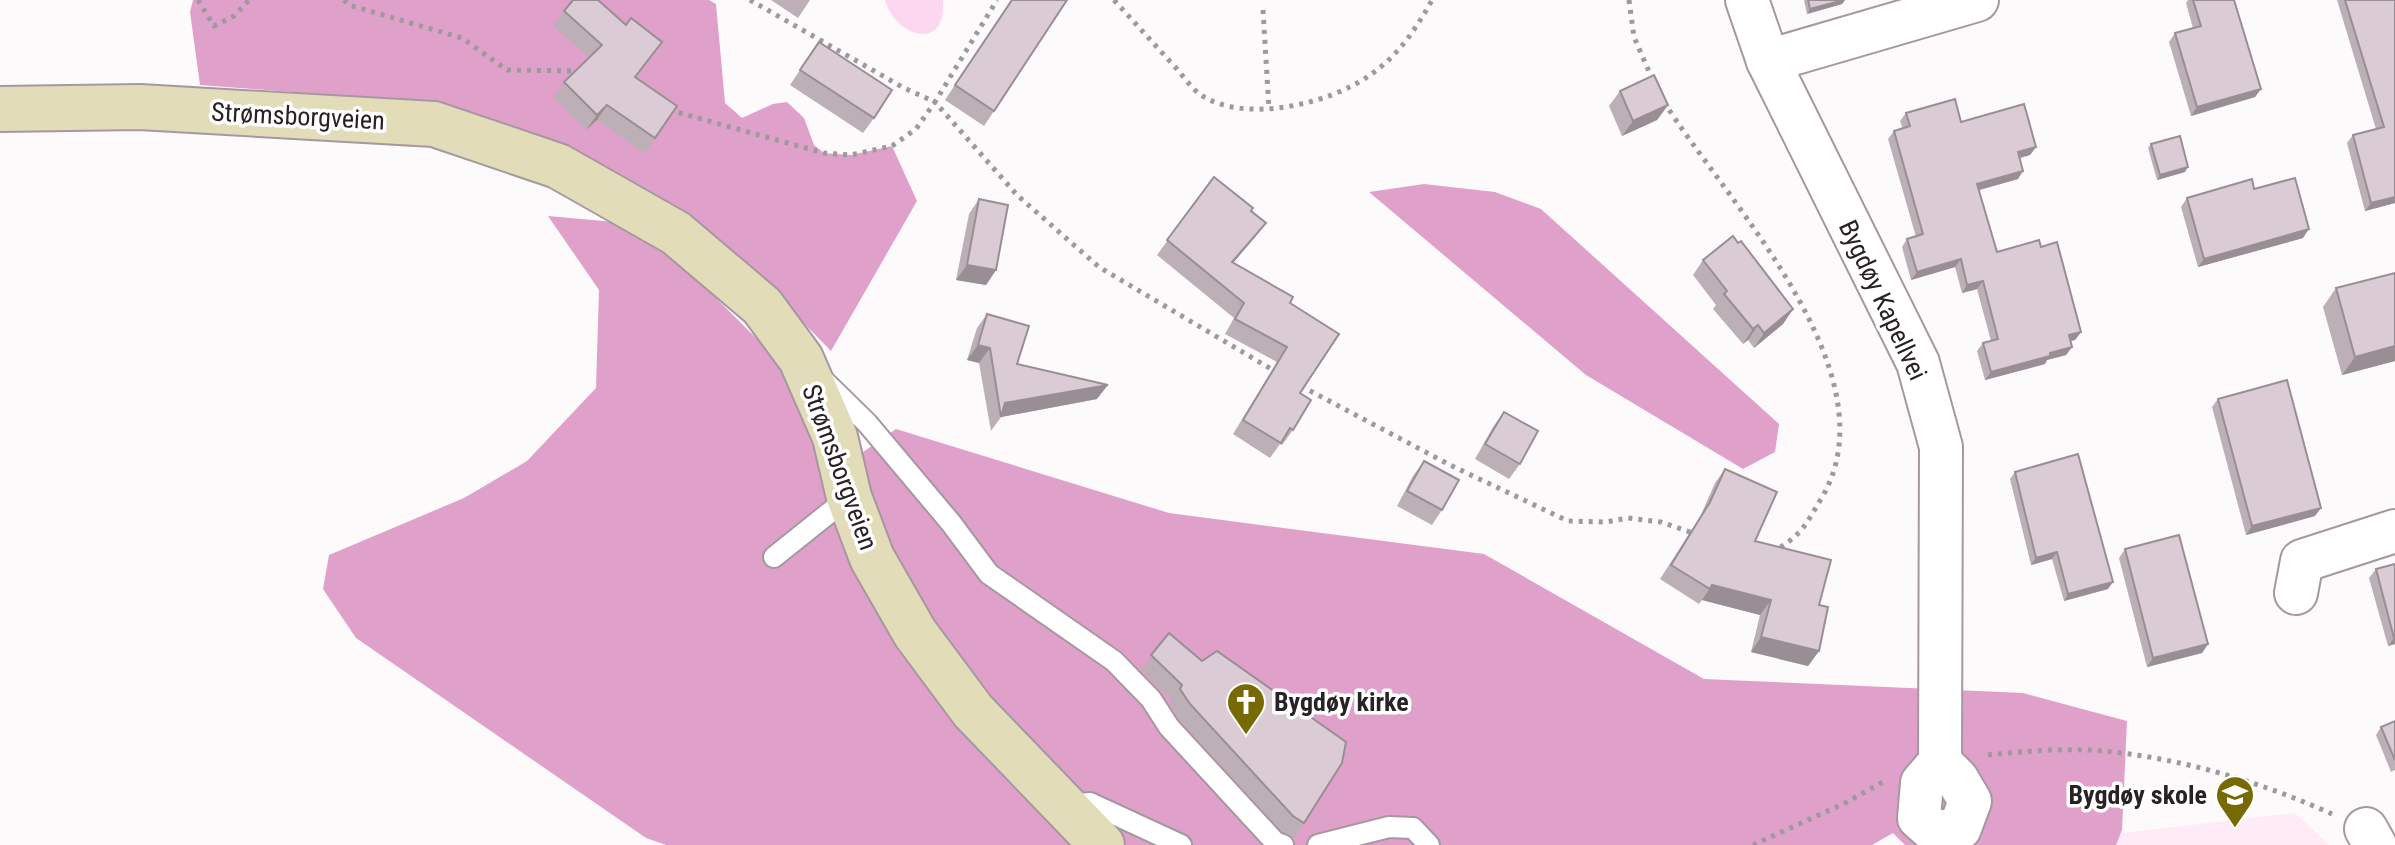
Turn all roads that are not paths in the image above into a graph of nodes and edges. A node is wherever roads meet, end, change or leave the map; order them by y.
1 (1747, 0) edge
2 (1977, 0) edge
3 (1768, 61) junction
4 (0, 109) edge
5 (801, 359) junction
6 (849, 497) junction
7 (2395, 531) edge
8 (774, 557) dead end
9 (2290, 575) dead end
10 (1943, 765) road end
11 (1066, 805) junction
12 (1102, 845) edge
13 (1181, 845) edge
14 (1283, 845) edge
15 (1318, 845) edge
16 (1429, 845) edge

1 - 3 street, Bygdøy Kapellvei
2 - 3 street
3 - 10 street, Bygdøy Kapellvei
4 - 5 street, Strømsborgveien
5 - 6 street, Strømsborgveien
5 - 14 lane
6 - 8 lane
6 - 11 street, Strømsborgveien
7 - 9 street
11 - 12 street, Strømsborgveien
11 - 13 lane
15 - 16 lane

